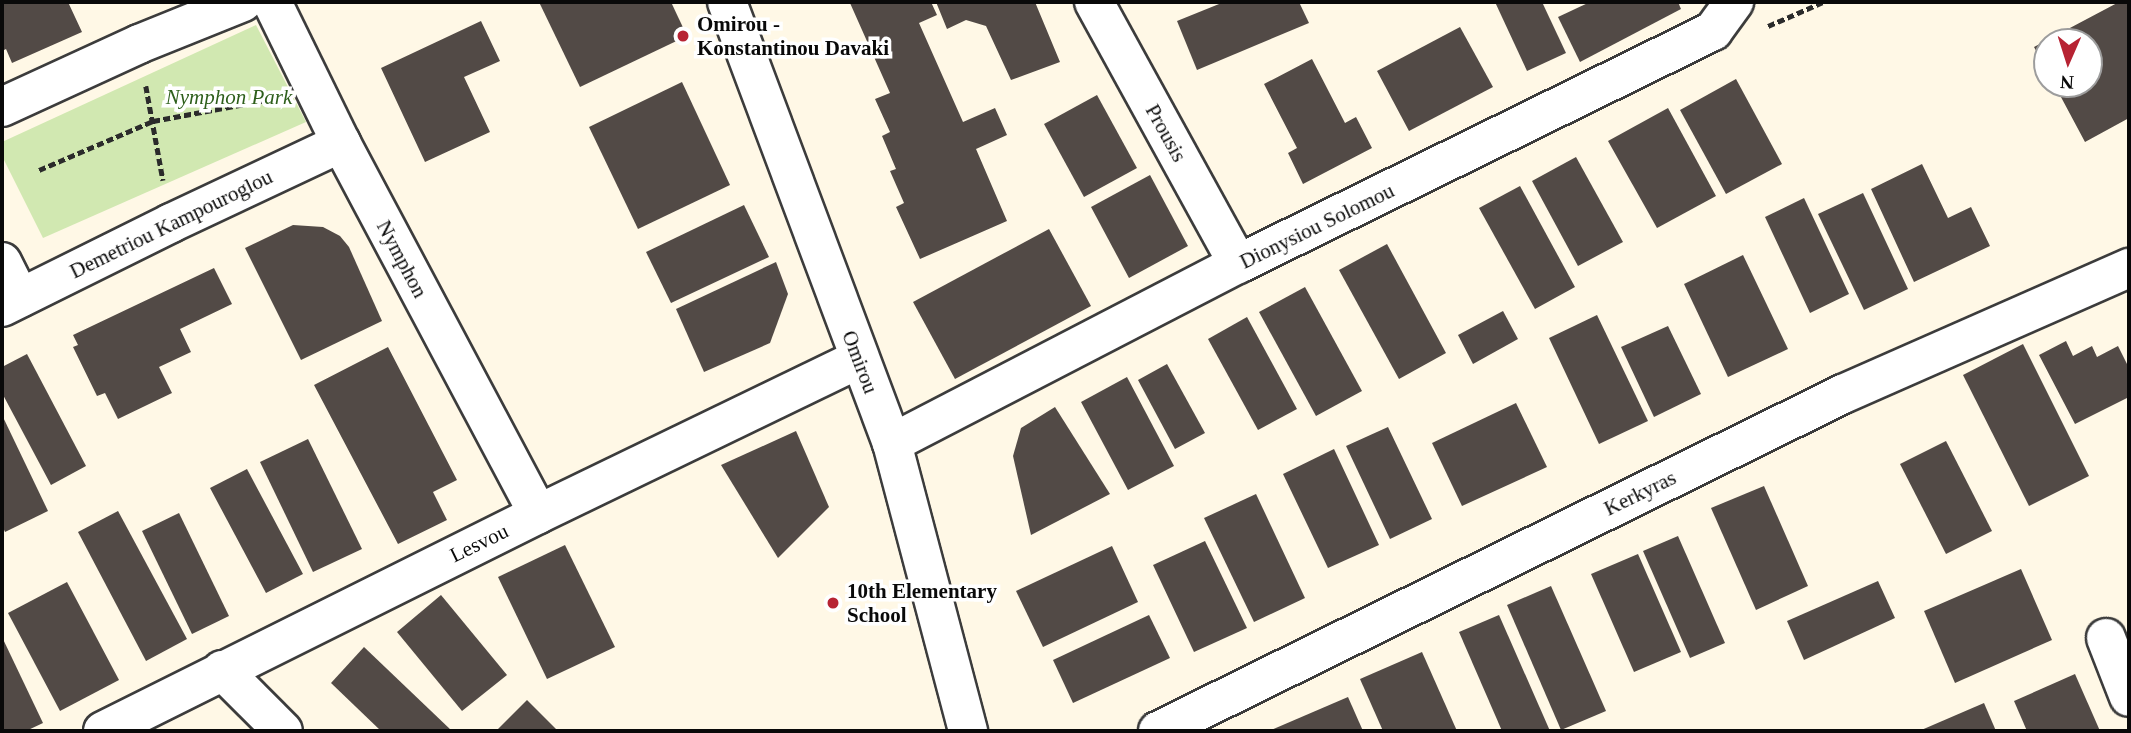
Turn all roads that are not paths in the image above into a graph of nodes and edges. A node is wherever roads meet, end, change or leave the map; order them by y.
1 (243, 2) edge
2 (272, 2) edge
3 (728, 2) edge
4 (1094, 2) edge
5 (1734, 2) edge
6 (2, 107) edge
7 (341, 143) junction
8 (2, 262) edge
9 (1238, 264) junction
10 (2129, 268) edge
11 (11, 302) edge
12 (858, 359) junction
13 (892, 443) junction
14 (538, 514) junction
15 (2106, 638) dead end
16 (222, 670) junction
17 (2129, 697) edge
18 (1174, 728) edge
19 (103, 731) edge
20 (283, 731) edge
21 (968, 731) edge

1 - 6 street
2 - 7 street, Nymphon
3 - 12 street, Omirou
4 - 9 street, Prousis
5 - 9 street, Dionysiou Solomou
7 - 11 street, Demetriou Kampouroglou
7 - 14 street, Nymphon
8 - 11 street
9 - 13 street, Dionysiou Solomou
10 - 18 street, Kerkyras
12 - 13 street, Omirou
12 - 14 street, Lesvou
13 - 21 street, Omirou
14 - 16 street, Lesvou
15 - 17 street
16 - 19 street, Lesvou
16 - 20 street

